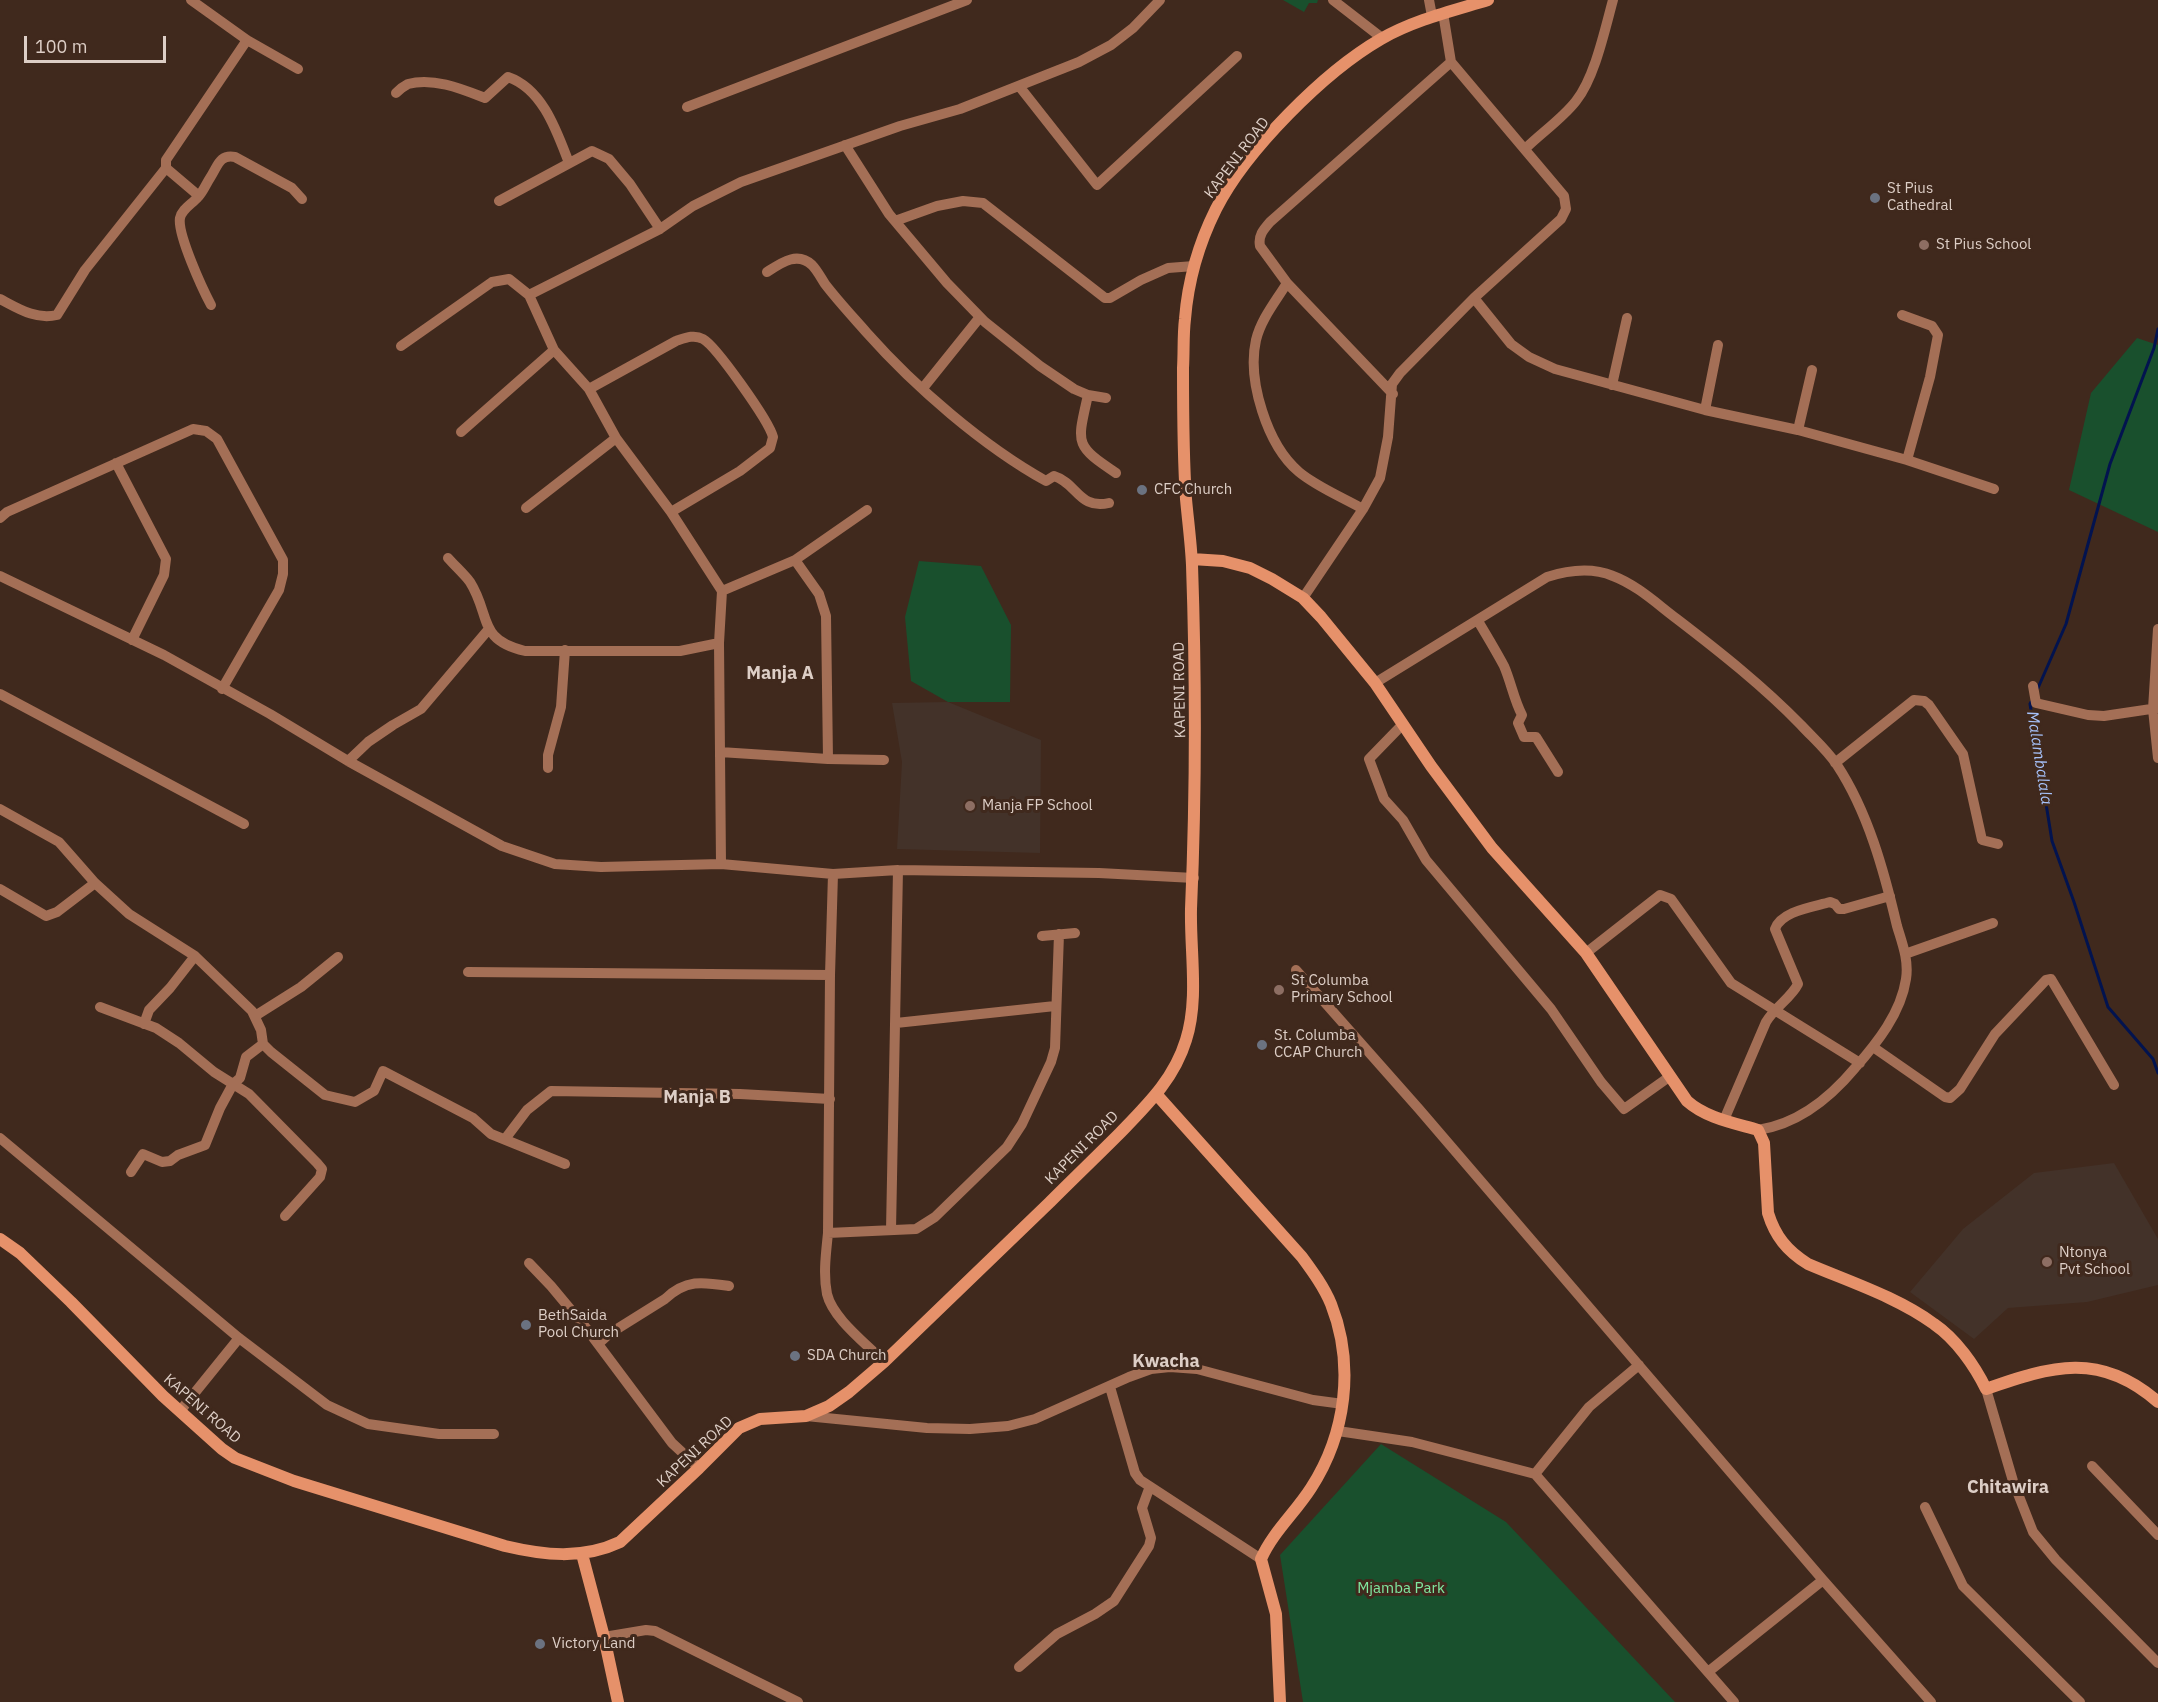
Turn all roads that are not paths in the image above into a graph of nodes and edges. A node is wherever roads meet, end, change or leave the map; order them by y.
1 (191, 0) edge
2 (967, 0) edge
3 (1333, 0) edge
4 (1429, 0) edge
5 (1488, 0) edge
6 (1612, 0) edge
7 (1154, 2) edge
8 (1437, 15) junction
9 (1382, 38) junction
10 (247, 40) junction
11 (1238, 56) dead end
12 (1451, 62) junction
13 (298, 69) dead end
14 (1019, 86) junction
15 (396, 93) dead end
16 (687, 107) dead end
17 (844, 145) junction
18 (1525, 149) junction
19 (569, 163) junction
20 (166, 168) junction
21 (199, 196) junction
22 (302, 199) dead end
23 (499, 201) dead end
24 (895, 220) junction
25 (660, 229) junction
26 (1194, 266) junction
27 (767, 272) dead end
28 (1287, 283) junction
29 (529, 295) junction
30 (1474, 298) junction
31 (0, 299) edge
32 (211, 305) dead end
33 (1902, 315) dead end
34 (980, 317) junction
35 (1627, 318) dead end
36 (1718, 345) dead end
37 (401, 346) dead end
38 (554, 350) junction
39 (1812, 370) dead end
40 (1612, 385) junction
41 (923, 388) junction
42 (589, 389) junction
43 (1393, 394) junction
44 (1088, 395) junction
45 (1106, 398) dead end
46 (1705, 410) junction
47 (1797, 430) junction
48 (461, 432) dead end
49 (616, 438) junction
50 (1907, 460) junction
51 (116, 463) junction
52 (1116, 473) dead end
53 (1994, 489) dead end
54 (1109, 503) dead end
55 (526, 508) dead end
56 (1363, 508) junction
57 (867, 510) dead end
58 (671, 512) junction
59 (0, 518) edge
60 (448, 558) dead end
61 (1192, 559) junction
62 (795, 560) junction
63 (0, 576) edge
64 (722, 591) junction
65 (1303, 598) junction
66 (1478, 621) junction
67 (2158, 629) edge
68 (488, 630) junction
69 (132, 640) junction
70 (719, 643) junction
71 (565, 650) junction
72 (1375, 683) junction
73 (2033, 686) dead end
74 (222, 689) junction
75 (0, 694) edge
76 (2156, 708) edge
77 (1403, 724) junction
78 (720, 752) junction
79 (2158, 758) edge
80 (828, 759) junction
81 (884, 760) dead end
82 (348, 761) junction
83 (1835, 763) junction
84 (548, 768) dead end
85 (1558, 772) dead end
86 (0, 809) edge
87 (244, 824) dead end
88 (1998, 844) dead end
89 (721, 864) junction
90 (898, 870) junction
91 (834, 874) junction
92 (1194, 878) junction
93 (95, 883) junction
94 (0, 890) edge
95 (1890, 896) junction
96 (1993, 923) dead end
97 (1075, 933) dead end
98 (1059, 934) junction
99 (1042, 936) dead end
100 (1586, 953) junction
101 (1905, 954) junction
102 (195, 956) junction
103 (338, 957) dead end
104 (1296, 970) dead end
105 (468, 972) dead end
106 (830, 975) junction
107 (1055, 1006) junction
108 (100, 1007) dead end
109 (1774, 1010) junction
110 (255, 1016) junction
111 (896, 1023) junction
112 (144, 1024) junction
113 (263, 1044) junction
114 (1873, 1047) junction
115 (1860, 1063) junction
116 (1669, 1077) junction
117 (233, 1084) junction
118 (2114, 1085) dead end
119 (1157, 1095) junction
120 (830, 1099) junction
121 (1724, 1120) junction
122 (1758, 1130) junction
123 (0, 1138) edge
124 (505, 1139) junction
125 (564, 1164) dead end
126 (131, 1172) dead end
127 (285, 1216) dead end
128 (891, 1230) junction
129 (828, 1233) junction
130 (0, 1239) edge
131 (529, 1263) dead end
132 (729, 1286) dead end
133 (239, 1338) junction
134 (598, 1344) junction
135 (885, 1362) junction
136 (1639, 1365) junction
137 (1110, 1387) junction
138 (1986, 1389) junction
139 (2158, 1402) edge
140 (1343, 1404) junction
141 (180, 1411) junction
142 (806, 1416) junction
143 (1338, 1431) junction
144 (494, 1434) dead end
145 (2092, 1466) dead end
146 (699, 1468) junction
147 (1535, 1474) junction
148 (1149, 1489) junction
149 (1925, 1507) dead end
150 (2158, 1535) edge
151 (582, 1554) junction
152 (1261, 1559) junction
153 (1822, 1580) junction
154 (604, 1637) junction
155 (2158, 1663) edge
156 (1019, 1667) dead end
157 (1708, 1672) junction
158 (618, 1702) edge
159 (798, 1702) edge
160 (1280, 1702) edge
161 (1734, 1702) edge
162 (1931, 1702) edge
163 (2080, 1702) edge

1 - 10 street
2 - 16 street
3 - 9 street
4 - 8 street
5 - 8 main road, KAPENI ROAD
6 - 18 street
7 - 14 street
8 - 9 main road, KAPENI ROAD
8 - 12 street
9 - 26 main road, KAPENI ROAD
10 - 13 street
10 - 20 street
11 - 14 street
12 - 18 street
12 - 28 street
14 - 17 street
15 - 19 street
17 - 24 street
17 - 25 street
18 - 30 street
19 - 23 street
19 - 25 street
20 - 21 street
20 - 31 street
21 - 22 street
21 - 32 street
24 - 26 street
24 - 34 street
25 - 29 street
26 - 61 main road, KAPENI ROAD
27 - 41 street
28 - 43 street
28 - 56 street
29 - 37 street
29 - 38 street
30 - 40 street
30 - 43 street
33 - 50 street
34 - 41 street
34 - 44 street
35 - 40 street
36 - 46 street
38 - 42 street
38 - 48 street
39 - 47 street
40 - 46 street
41 - 54 street
42 - 49 street
42 - 58 street
43 - 56 street
44 - 45 street
44 - 52 street
46 - 47 street
47 - 50 street
49 - 55 street
49 - 58 street
50 - 53 street
51 - 59 street
51 - 69 street
51 - 74 street
56 - 65 street
57 - 62 street
58 - 64 street
60 - 68 street
61 - 65 main road
61 - 92 main road, KAPENI ROAD
62 - 64 street
62 - 80 street
63 - 69 street
64 - 70 street
65 - 72 main road
66 - 72 street
66 - 83 street
66 - 85 street
67 - 76 street
68 - 71 street
68 - 82 street
69 - 74 street
70 - 71 street
70 - 78 street
71 - 84 street
72 - 77 main road
73 - 76 street
74 - 82 street
75 - 87 street
76 - 79 street
77 - 100 main road
77 - 116 street
78 - 80 street
78 - 89 street
80 - 81 street
82 - 89 street
83 - 88 street
83 - 95 street
86 - 93 street
89 - 91 street
90 - 91 street
90 - 92 street
90 - 111 street
91 - 106 street
92 - 119 main road, KAPENI ROAD
93 - 94 street
93 - 102 street
95 - 101 street
95 - 109 street
96 - 101 street
97 - 98 street
98 - 99 street
98 - 107 street
100 - 109 street
100 - 116 main road
101 - 114 street
102 - 110 street
102 - 112 street
103 - 110 street
104 - 136 street
105 - 106 street
106 - 120 street
107 - 111 street
107 - 128 street
108 - 112 street
109 - 115 street
109 - 121 street
110 - 113 street
111 - 128 street
112 - 117 street
113 - 117 street
113 - 124 street
114 - 115 street
114 - 118 street
115 - 122 street
116 - 121 main road
117 - 126 street
117 - 127 street
119 - 135 main road, KAPENI ROAD
119 - 140 main road
120 - 124 street
120 - 129 street
121 - 122 main road
122 - 138 main road
123 - 133 street
124 - 125 street
128 - 129 street
129 - 135 street
130 - 141 main road, KAPENI ROAD
131 - 134 street
132 - 134 street
133 - 141 street
133 - 144 street
134 - 146 street
135 - 142 main road, KAPENI ROAD
136 - 147 street
136 - 153 street
137 - 140 street
137 - 142 street
137 - 148 street
138 - 139 main road
138 - 155 street
140 - 143 main road
141 - 151 main road, KAPENI ROAD
142 - 146 main road, KAPENI ROAD
143 - 147 street
143 - 152 main road
145 - 150 street
146 - 151 main road, KAPENI ROAD
147 - 157 street
148 - 152 street
148 - 156 street
149 - 163 street
151 - 154 main road
152 - 160 main road
153 - 157 street
153 - 162 street
154 - 158 main road
154 - 159 street
157 - 161 street

